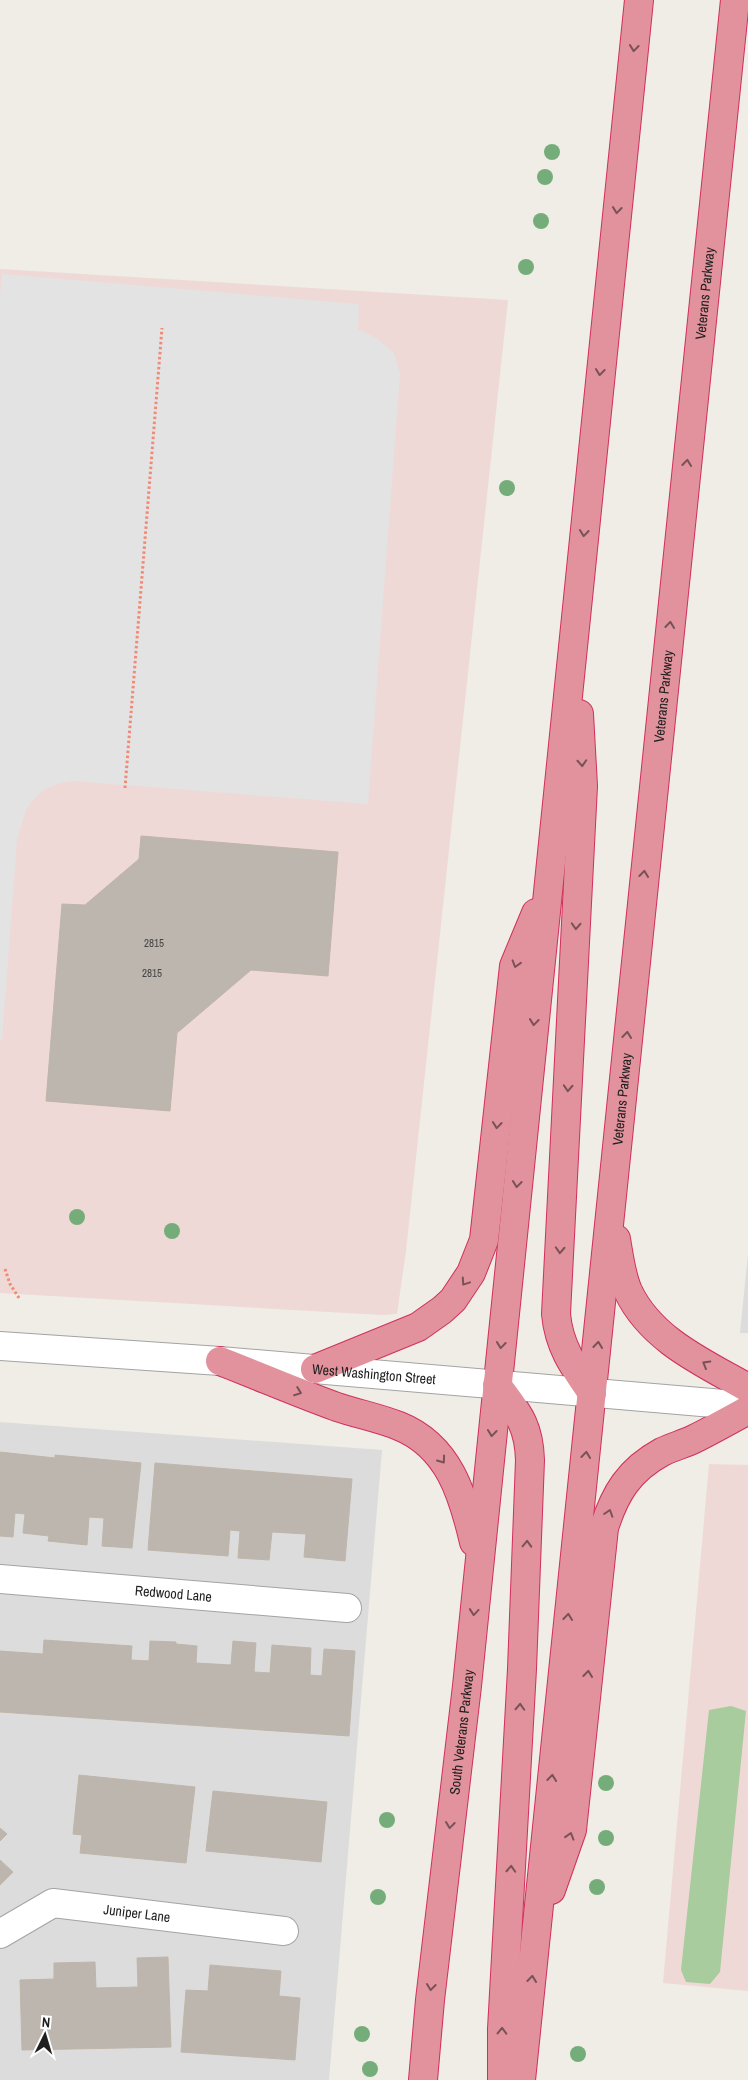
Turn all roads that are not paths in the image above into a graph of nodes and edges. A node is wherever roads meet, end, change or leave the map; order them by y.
1 (639, 0) edge
2 (735, 0) edge
3 (574, 627) junction
4 (548, 886) junction
5 (610, 1206) junction
6 (0, 1346) edge
7 (220, 1361) junction
8 (314, 1369) junction
9 (497, 1385) junction
10 (748, 1388) edge
11 (592, 1393) junction
12 (748, 1408) edge
13 (478, 1563) junction
14 (0, 1579) edge
15 (347, 1608) dead end
16 (284, 1931) dead end
17 (537, 1931) junction
18 (0, 1934) edge
19 (423, 2080) edge
20 (502, 2080) edge
21 (521, 2080) edge

1 -> 3 highway
5 -> 2 highway, Veterans Parkway
3 - 4 highway
3 -> 11 highway
4 -> 8 highway
4 -> 9 highway
10 -> 5 highway
11 -> 5 highway, Veterans Parkway
6 - 7 street, West Washington Street
7 - 8 street, West Washington Street
7 -> 13 highway
8 - 9 street, West Washington Street
9 - 11 street, West Washington Street
9 -> 13 highway, South Veterans Parkway
20 -> 9 highway
11 - 12 street, West Washington Street
17 -> 11 highway
17 -> 12 highway
13 -> 19 highway, South Veterans Parkway
14 - 15 street, Redwood Lane
16 - 18 street, Juniper Lane
21 -> 17 highway

